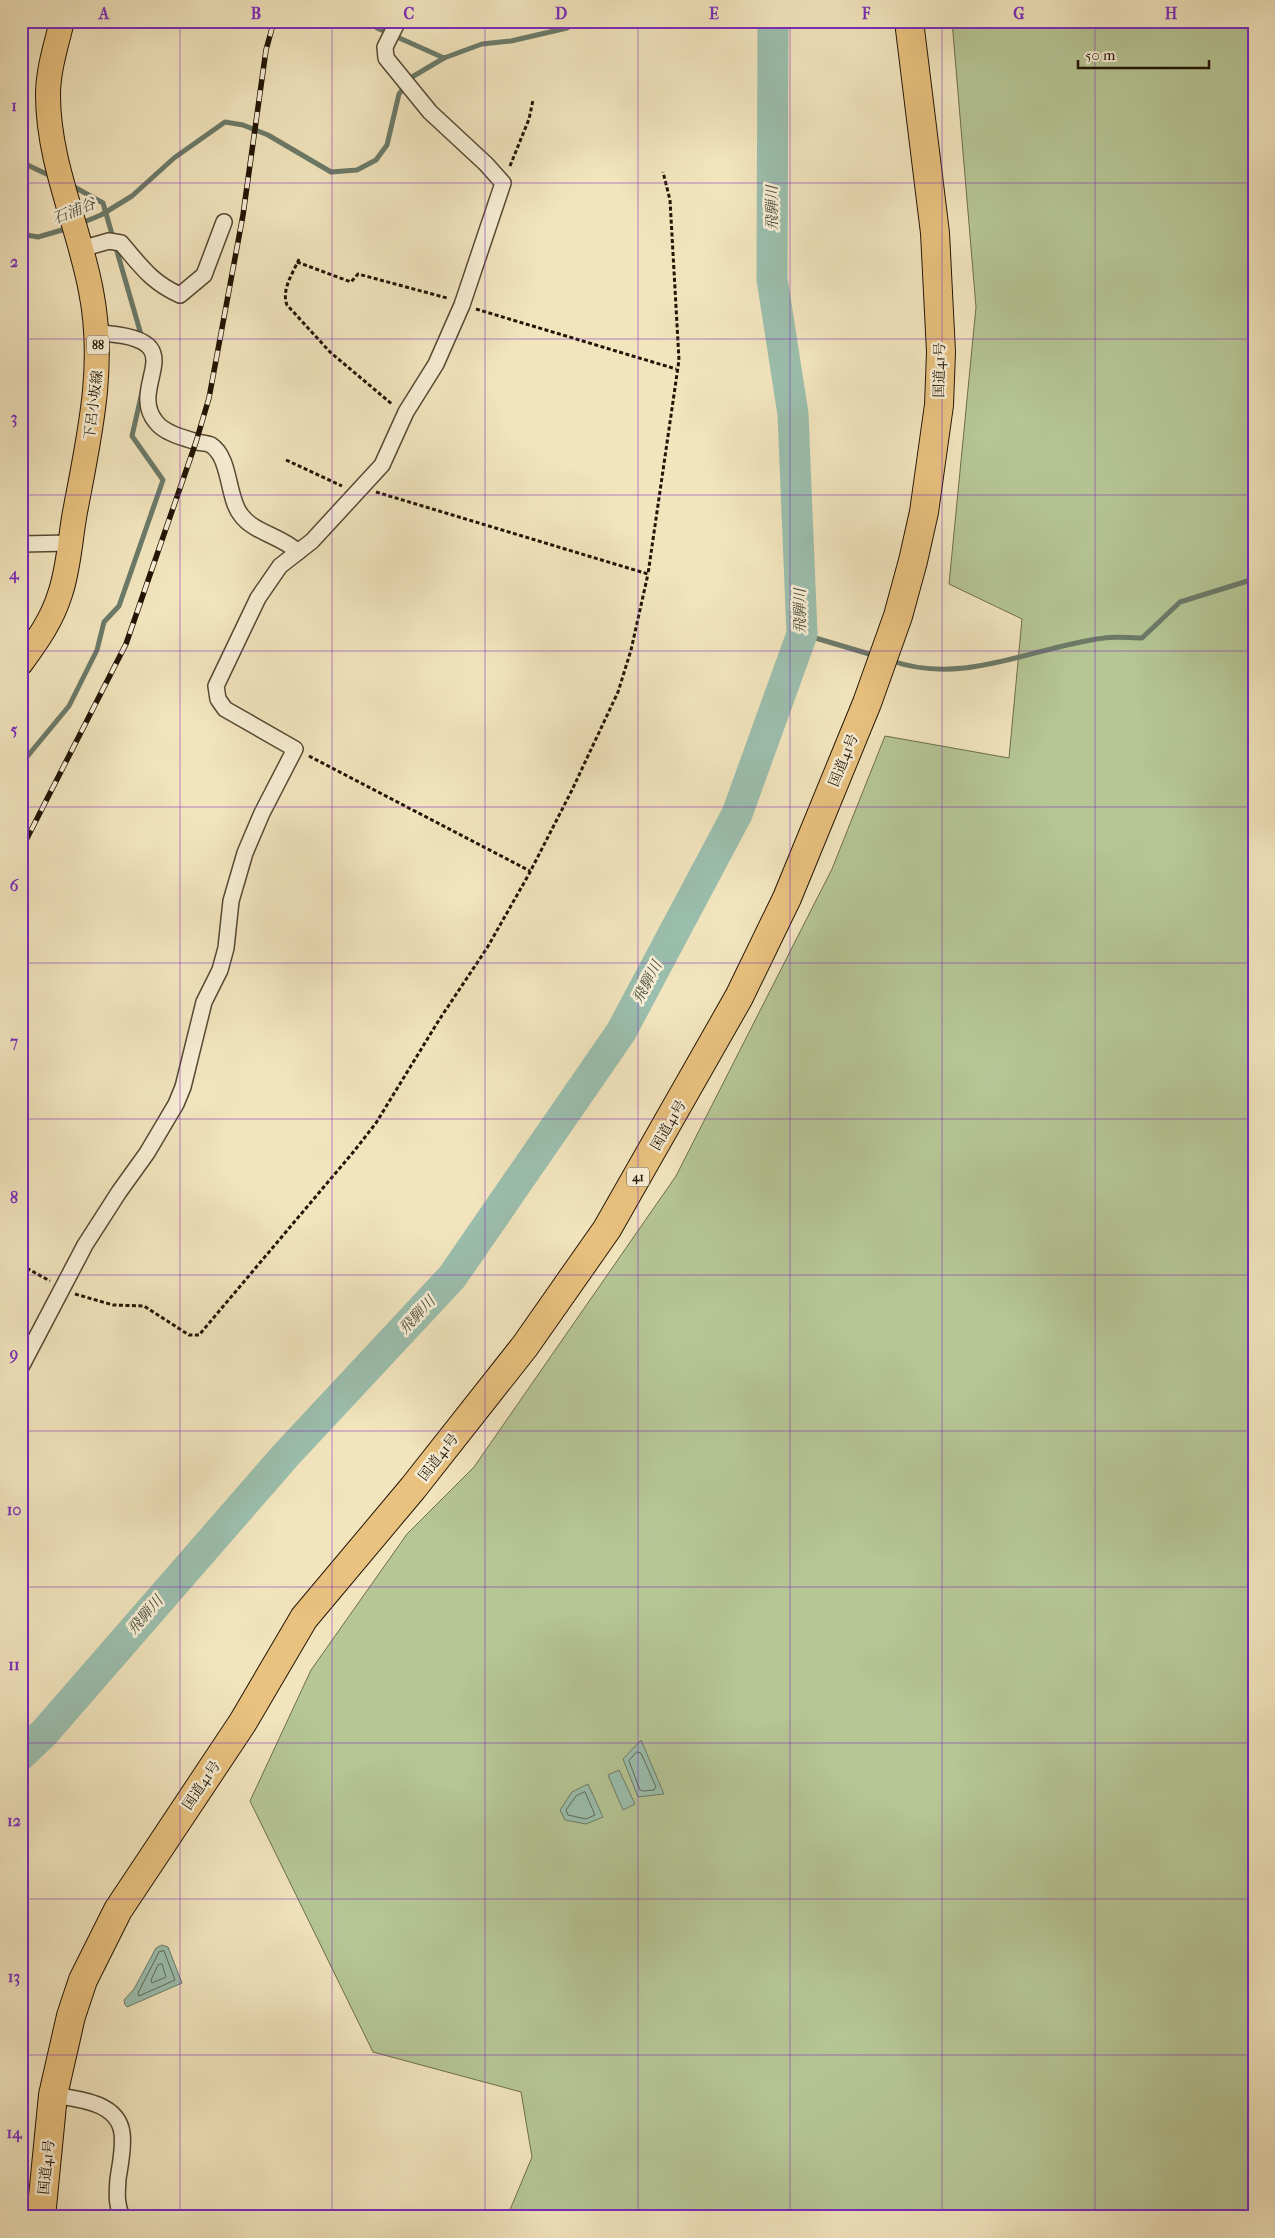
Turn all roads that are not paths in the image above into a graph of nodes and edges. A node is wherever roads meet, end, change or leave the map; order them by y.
1 (62, 21) edge
2 (398, 21) edge
3 (910, 21) edge
4 (224, 222) dead end
5 (81, 249) junction
6 (98, 333) junction
7 (70, 543) junction
8 (21, 544) edge
9 (298, 552) junction
10 (21, 663) edge
11 (21, 1367) edge
12 (53, 2095) junction
13 (121, 2216) edge
14 (41, 2217) edge

1 - 5 main road, 下呂小坂線 / 88
2 - 9 street
3 - 12 highway, 国道41号 / 41
4 - 5 street
5 - 6 main road, 下呂小坂線 / 88
6 - 7 main road, 下呂小坂線 / 88
6 - 9 street
7 - 8 street
7 - 10 main road, 下呂小坂線 / 88
9 - 11 street
12 - 13 street
12 - 14 highway, 国道41号 / 41

